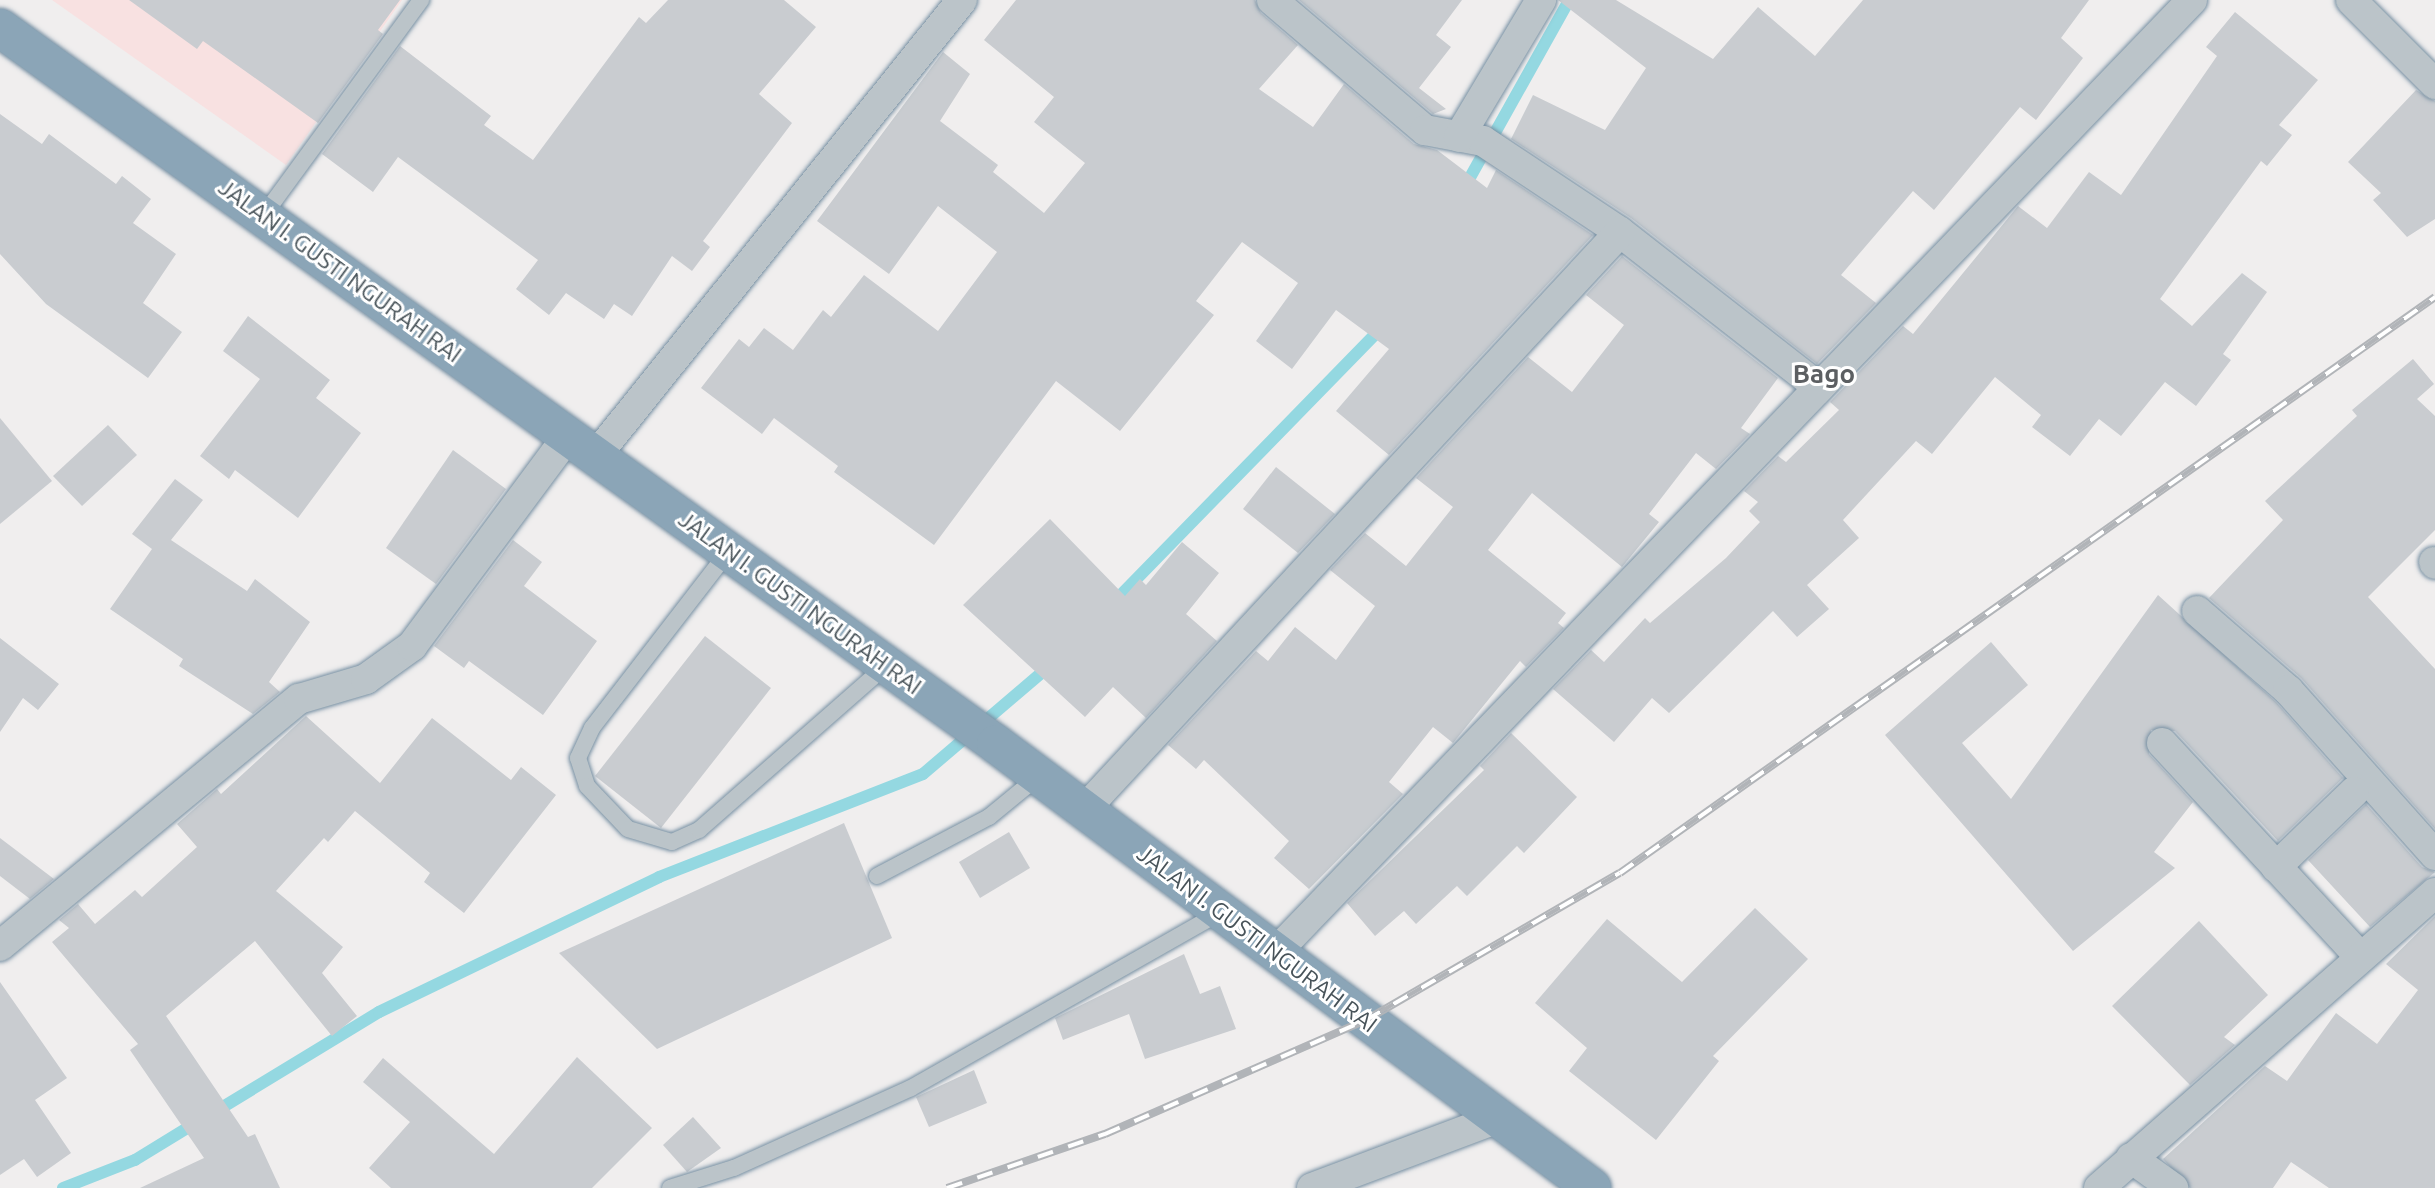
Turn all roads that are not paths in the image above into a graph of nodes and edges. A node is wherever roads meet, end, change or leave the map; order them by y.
1 (421, 0) edge
2 (962, 0) edge
3 (1272, 0) edge
4 (1541, 0) edge
5 (2192, 0) edge
6 (2351, 0) edge
7 (0, 28) edge
8 (2435, 84) edge
9 (1483, 145) junction
10 (263, 216) junction
11 (1620, 232) junction
12 (1817, 386) junction
13 (581, 447) junction
14 (729, 551) junction
15 (2197, 611) dead end
16 (887, 665) junction
17 (2162, 743) dead end
18 (1039, 776) junction
19 (2354, 792) dead end
20 (1084, 810) junction
21 (2435, 855) edge
22 (2276, 867) junction
23 (877, 876) dead end
24 (2435, 893) edge
25 (1222, 912) junction
26 (0, 946) edge
27 (1276, 952) junction
28 (2359, 956) junction
29 (1496, 1119) junction
30 (2131, 1158) junction
31 (670, 1188) edge
32 (1312, 1188) edge
33 (1592, 1188) edge
34 (2099, 1188) edge
35 (2173, 1188) edge

1 - 10 lane
2 - 13 street
3 - 9 street
4 - 9 street
5 - 12 street
6 - 8 street
7 - 10 highway, JALAN I. GUSTI NGURAH RAI
9 - 11 street
10 - 13 highway, JALAN I. GUSTI NGURAH RAI
11 - 12 street
11 - 20 street
12 - 27 street
13 - 14 highway, JALAN I. GUSTI NGURAH RAI
13 - 26 street
14 - 16 highway, JALAN I. GUSTI NGURAH RAI
14 - 16 lane
15 - 21 street
16 - 18 highway, JALAN I. GUSTI NGURAH RAI
17 - 22 street
18 - 20 highway, JALAN I. GUSTI NGURAH RAI
18 - 23 lane
19 - 22 street
20 - 25 highway, JALAN I. GUSTI NGURAH RAI
22 - 28 street
24 - 28 street
25 - 27 highway, JALAN I. GUSTI NGURAH RAI
25 - 31 lane
27 - 29 highway, JALAN I. GUSTI NGURAH RAI
28 - 30 street
29 - 32 street
29 - 33 highway, JALAN I. GUSTI NGURAH RAI
30 - 34 street
30 - 35 street

